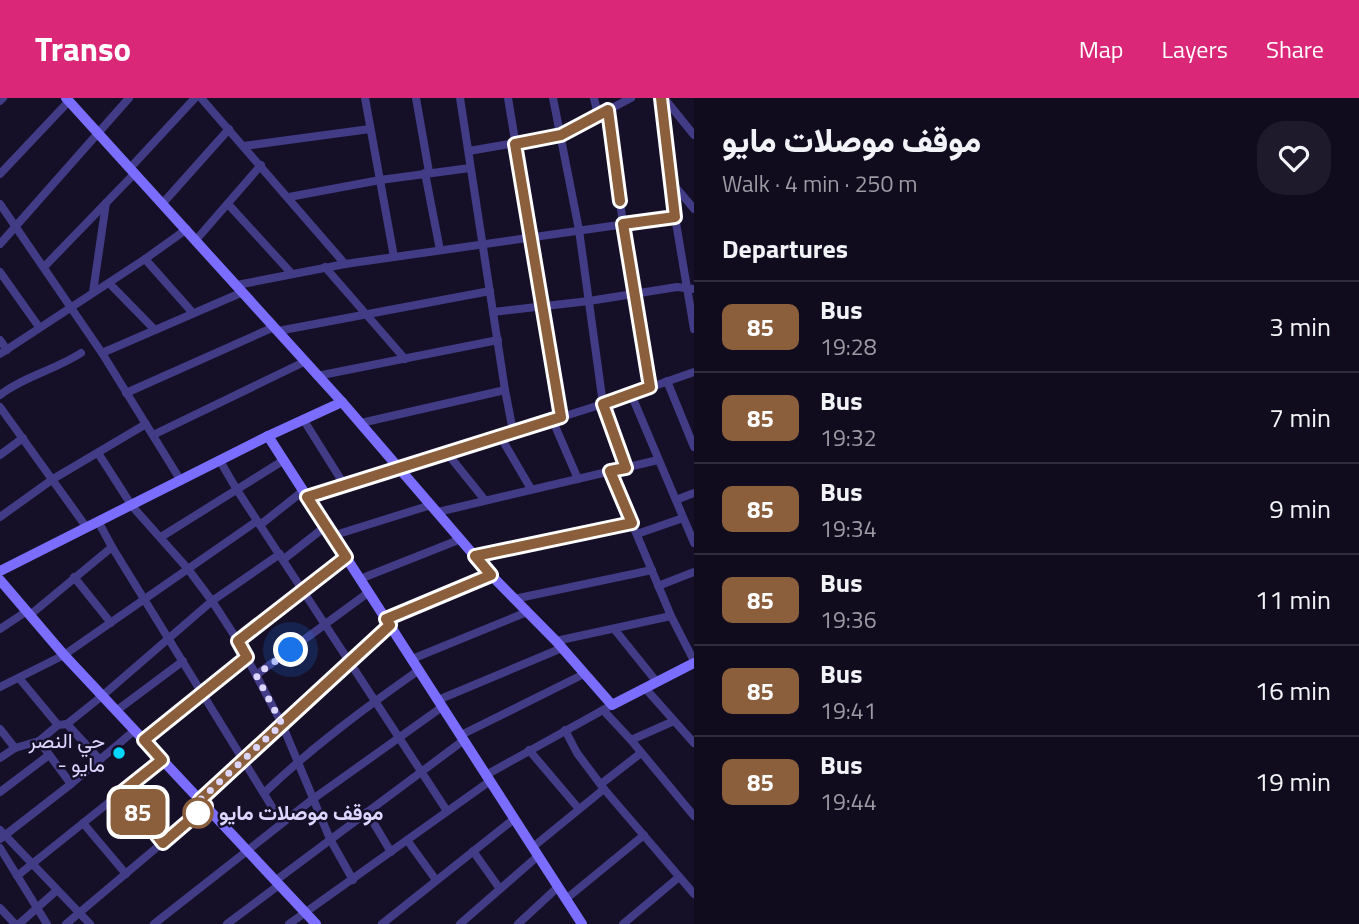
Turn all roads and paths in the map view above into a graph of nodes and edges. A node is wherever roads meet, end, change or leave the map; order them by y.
1 (129, 98) edge
2 (195, 98) edge
3 (201, 98) edge
4 (365, 98) edge
5 (416, 98) edge
6 (460, 98) edge
7 (508, 98) edge
8 (553, 98) edge
9 (594, 98) edge
10 (631, 98) edge
11 (662, 98) edge
12 (68, 99) edge
13 (608, 110) junction
14 (598, 115) junction
15 (229, 129) junction
16 (370, 129) junction
17 (99, 132) junction
18 (561, 135) junction
19 (694, 135) edge
20 (515, 144) junction
21 (244, 146) junction
22 (469, 151) junction
23 (261, 165) junction
24 (470, 168) junction
25 (133, 170) junction
26 (427, 173) junction
27 (0, 174) edge
28 (380, 180) junction
29 (672, 183) junction
30 (289, 197) junction
31 (106, 203) junction
32 (163, 203) junction
33 (0, 204) edge
34 (228, 204) junction
35 (694, 209) edge
36 (675, 217) junction
37 (623, 224) junction
38 (15, 226) junction
39 (187, 229) junction
40 (579, 230) junction
41 (532, 237) junction
42 (196, 240) junction
43 (0, 244) edge
44 (482, 244) junction
45 (440, 250) junction
46 (394, 257) junction
47 (145, 260) junction
48 (345, 264) junction
49 (44, 267) junction
50 (325, 267) junction
51 (0, 272) edge
52 (292, 274) junction
53 (690, 274) edge
54 (109, 283) junction
55 (240, 288) junction
56 (691, 288) edge
57 (490, 291) junction
58 (93, 292) junction
59 (635, 294) junction
60 (589, 301) junction
61 (542, 305) junction
62 (70, 307) junction
63 (192, 312) junction
64 (493, 312) junction
65 (364, 313) junction
66 (39, 327) junction
67 (155, 329) junction
68 (276, 329) junction
69 (694, 329) edge
70 (0, 340) edge
71 (498, 340) junction
72 (3, 352) edge
73 (81, 353) dead end
74 (102, 353) junction
75 (405, 359) junction
76 (304, 362) junction
77 (694, 372) edge
78 (317, 376) junction
79 (667, 382) junction
80 (650, 387) junction
81 (505, 390) junction
82 (126, 393) junction
83 (631, 394) junction
84 (0, 396) edge
85 (342, 402) junction
86 (603, 404) junction
87 (0, 407) edge
88 (556, 418) junction
89 (303, 419) junction
90 (361, 423) junction
91 (146, 424) junction
92 (513, 431) junction
93 (153, 435) junction
94 (268, 436) junction
95 (500, 436) junction
96 (23, 438) junction
97 (694, 447) edge
98 (98, 453) junction
99 (447, 453) junction
100 (0, 455) edge
101 (284, 460) junction
102 (658, 460) junction
103 (220, 461) junction
104 (400, 468) junction
105 (626, 468) junction
106 (610, 471) junction
107 (53, 479) junction
108 (578, 479) junction
109 (181, 481) junction
110 (345, 485) junction
111 (531, 489) junction
112 (237, 490) junction
113 (694, 493) edge
114 (305, 494) junction
115 (484, 499) junction
116 (676, 500) junction
117 (132, 506) junction
118 (435, 509) junction
119 (0, 517) edge
120 (683, 518) junction
121 (99, 523) junction
122 (259, 523) junction
123 (632, 523) junction
124 (87, 528) junction
125 (329, 531) junction
126 (637, 534) junction
127 (161, 537) junction
128 (461, 539) junction
129 (694, 543) edge
130 (112, 547) junction
131 (475, 556) junction
132 (282, 557) junction
133 (346, 557) junction
134 (188, 569) junction
135 (652, 570) junction
136 (0, 571) edge
137 (694, 572) edge
138 (491, 575) junction
139 (74, 577) junction
140 (360, 579) junction
141 (0, 580) edge
142 (659, 586) junction
143 (304, 590) junction
144 (369, 592) junction
145 (145, 598) junction
146 (513, 599) junction
147 (212, 601) junction
148 (527, 612) junction
149 (28, 613) junction
150 (671, 616) junction
151 (388, 622) junction
152 (111, 624) junction
153 (325, 624) junction
154 (0, 629) edge
155 (615, 630) junction
156 (170, 639) junction
157 (238, 641) junction
158 (559, 645) junction
159 (64, 655) junction
160 (247, 657) junction
161 (412, 659) junction
162 (183, 661) junction
163 (348, 662) junction
164 (693, 665) edge
165 (419, 670) junction
166 (584, 674) junction
167 (256, 675) junction
168 (19, 678) junction
169 (656, 681) junction
170 (0, 687) edge
171 (645, 688) junction
172 (202, 692) junction
173 (102, 696) junction
174 (374, 701) junction
175 (440, 703) junction
176 (607, 707) junction
177 (116, 711) junction
178 (674, 721) junction
179 (63, 724) junction
180 (282, 724) junction
181 (0, 729) edge
182 (135, 730) junction
183 (565, 730) junction
184 (397, 737) junction
185 (462, 737) junction
186 (144, 740) junction
187 (632, 740) junction
188 (38, 741) junction
189 (694, 743) edge
190 (15, 748) junction
191 (529, 750) junction
192 (641, 752) junction
193 (49, 755) junction
194 (0, 758) edge
195 (100, 760) junction
196 (162, 760) junction
197 (244, 760) junction
198 (297, 761) junction
199 (420, 772) junction
200 (488, 778) junction
201 (71, 784) junction
202 (602, 787) junction
203 (0, 792) edge
204 (122, 792) junction
205 (264, 793) junction
206 (313, 799) junction
207 (203, 803) junction
208 (579, 809) junction
209 (447, 811) junction
210 (367, 812) junction
211 (694, 816) edge
212 (514, 819) junction
213 (83, 823) junction
214 (282, 824) junction
215 (2, 835) edge
216 (645, 835) junction
217 (330, 839) junction
218 (407, 840) junction
219 (163, 843) junction
220 (0, 848) edge
221 (247, 851) junction
222 (472, 851) junction
223 (535, 851) junction
224 (391, 852) junction
225 (32, 864) junction
226 (126, 874) junction
227 (17, 876) junction
228 (679, 877) junction
229 (353, 880) junction
230 (436, 880) junction
231 (277, 883) junction
232 (558, 887) junction
233 (500, 889) junction
234 (56, 891) junction
235 (694, 894) edge
236 (566, 899) junction
237 (0, 908) edge
238 (37, 908) junction
239 (304, 912) junction
240 (79, 914) junction
241 (523, 922) edge
242 (17, 924) edge
243 (47, 924) edge
244 (66, 924) edge
245 (90, 924) edge
246 (154, 924) edge
247 (228, 924) edge
248 (289, 924) edge
249 (316, 924) edge
250 (382, 924) edge
251 (460, 924) edge
252 (582, 924) edge
253 (623, 924) edge

1 - 17 street
2 - 25 street
3 - 15 street
4 - 16 street
5 - 26 street
6 - 22 street
7 - 20 street
8 - 18 street
9 - 14 street
10 - 13 street
11 - 19 street
11 - 29 street
12 - 17 street
12 - 27 street
13 - 14 street
13 - 37 street
14 - 18 street
15 - 21 street
15 - 32 street
16 - 21 street
16 - 28 street
17 - 25 street
17 - 38 street
18 - 20 street
18 - 40 street
20 - 22 street
20 - 41 street
21 - 23 street
22 - 24 street
23 - 30 street
23 - 34 street
24 - 26 street
24 - 44 street
25 - 31 street
25 - 32 street
26 - 28 street
26 - 45 street
28 - 30 street
28 - 46 street
29 - 35 street
29 - 36 street
30 - 48 street
31 - 49 street
31 - 58 street
32 - 39 street
33 - 38 street
34 - 42 street
34 - 52 street
36 - 37 street
36 - 53 street
37 - 40 street
37 - 59 street
38 - 43 street
38 - 49 street
39 - 42 street
39 - 47 street
40 - 41 street
40 - 60 street
41 - 44 street
41 - 61 street
42 - 55 street
44 - 45 street
44 - 57 street
45 - 46 street
46 - 48 street
47 - 54 street
47 - 63 street
48 - 50 street
49 - 62 street
50 - 52 street
50 - 65 street
51 - 66 street
52 - 55 street
53 - 56 street
54 - 58 street
54 - 67 street
55 - 63 street
55 - 68 street
56 - 59 street
56 - 69 street
57 - 64 street
57 - 65 street
58 - 62 street
59 - 60 street
59 - 80 street
60 - 61 street
60 - 86 street
61 - 64 street
61 - 88 street
62 - 66 street
62 - 74 street
63 - 67 street
64 - 71 street
65 - 68 street
65 - 75 street
66 - 72 street
67 - 74 street
68 - 76 street
68 - 82 street
70 - 72 street
71 - 75 street
71 - 81 street
73 - 84 street
74 - 82 street
75 - 78 street
76 - 78 street
76 - 93 street
77 - 79 street
78 - 85 street
79 - 80 street
79 - 97 street
80 - 83 street
81 - 90 street
81 - 92 street
82 - 91 street
83 - 86 street
83 - 102 street
85 - 89 street
85 - 90 street
86 - 88 street
86 - 105 street
87 - 96 street
88 - 92 street
88 - 108 street
89 - 94 street
89 - 110 street
90 - 104 street
91 - 93 street
91 - 98 street
92 - 95 street
93 - 109 street
94 - 101 street
94 - 103 street
95 - 99 street
95 - 111 street
96 - 100 street
96 - 107 street
98 - 107 street
98 - 117 street
99 - 104 street
99 - 115 street
101 - 112 street
101 - 114 street
102 - 105 street
102 - 116 street
103 - 109 street
103 - 112 street
104 - 110 street
104 - 118 street
105 - 106 street
106 - 108 street
106 - 123 street
107 - 119 street
107 - 124 street
108 - 111 street
109 - 117 street
110 - 114 street
111 - 115 street
112 - 122 street
112 - 127 street
113 - 116 street
114 - 122 street
114 - 125 street
115 - 118 street
116 - 120 street
117 - 121 street
117 - 127 street
118 - 125 street
118 - 128 street
120 - 126 street
120 - 129 street
121 - 124 street
121 - 130 street
122 - 132 street
122 - 134 street
123 - 126 street
123 - 131 street
124 - 136 street
125 - 132 street
125 - 133 street
126 - 135 street
127 - 134 street
128 - 131 street
128 - 140 street
130 - 139 street
130 - 145 street
131 - 138 street
132 - 143 street
132 - 147 street
133 - 140 street
133 - 143 street
134 - 145 street
134 - 147 street
135 - 142 street
135 - 146 street
137 - 142 street
138 - 146 street
138 - 151 street
139 - 149 street
139 - 152 street
140 - 144 street
141 - 149 street
142 - 150 street
143 - 153 street
143 - 157 street
144 - 151 street
144 - 153 street
145 - 152 street
145 - 156 street
146 - 148 street
147 - 156 street
147 - 157 street
148 - 158 street
148 - 161 street
149 - 154 street
149 - 159 street
150 - 155 street
150 - 164 street
151 - 161 street
151 - 163 street
152 - 159 street
153 - 163 street
153 - 167 street
155 - 158 street
155 - 169 street
156 - 162 street
156 - 173 street
157 - 160 street
158 - 166 street
158 - 175 street
159 - 168 street
159 - 173 street
160 - 167 street
160 - 172 street
161 - 165 street
162 - 172 street
162 - 177 street
163 - 174 street
163 - 180 street
164 - 169 street
165 - 174 street
165 - 175 street
166 - 176 street
166 - 185 street
167 - 180 street
168 - 170 street
168 - 179 street
169 - 171 street
171 - 176 street
171 - 178 street
172 - 186 street
172 - 197 street
173 - 177 street
173 - 179 street
174 - 184 street
174 - 198 street
175 - 184 street
175 - 185 street
176 - 183 street
176 - 187 street
177 - 182 street
178 - 187 street
178 - 189 street
179 - 188 street
179 - 195 street
180 - 197 street
180 - 198 street
181 - 190 street
182 - 186 street
182 - 195 street
183 - 191 street
183 - 202 street
184 - 199 street
184 - 206 street
185 - 199 street
185 - 200 street
186 - 196 street
187 - 192 street
188 - 190 street
188 - 193 street
190 - 194 street
191 - 200 street
191 - 208 street
192 - 202 street
192 - 211 street
193 - 201 street
193 - 203 street
195 - 201 street
196 - 204 street
196 - 207 street
197 - 205 street
197 - 207 street
198 - 205 street
198 - 206 street
199 - 209 street
199 - 210 street
200 - 209 street
200 - 212 street
201 - 215 street
202 - 208 street
202 - 216 street
204 - 213 street
204 - 219 street
205 - 214 street
206 - 214 street
206 - 217 street
207 - 219 street
207 - 221 street
208 - 223 street
209 - 218 street
210 - 217 street
210 - 224 street
212 - 222 street
212 - 223 street
213 - 225 street
213 - 226 street
214 - 221 street
215 - 225 street
216 - 228 street
216 - 236 street
217 - 229 street
217 - 231 street
218 - 224 street
218 - 230 street
219 - 226 street
220 - 227 street
221 - 231 street
221 - 246 street
222 - 230 street
222 - 233 street
223 - 232 street
223 - 233 street
224 - 229 street
225 - 227 street
225 - 234 street
226 - 240 street
227 - 238 street
228 - 235 street
228 - 253 street
229 - 239 street
230 - 250 street
231 - 239 street
231 - 247 street
232 - 236 street
232 - 241 street
233 - 251 street
234 - 238 street
234 - 240 street
236 - 252 street
237 - 242 street
238 - 242 street
238 - 243 street
239 - 248 street
239 - 249 street
240 - 244 street
240 - 245 street

